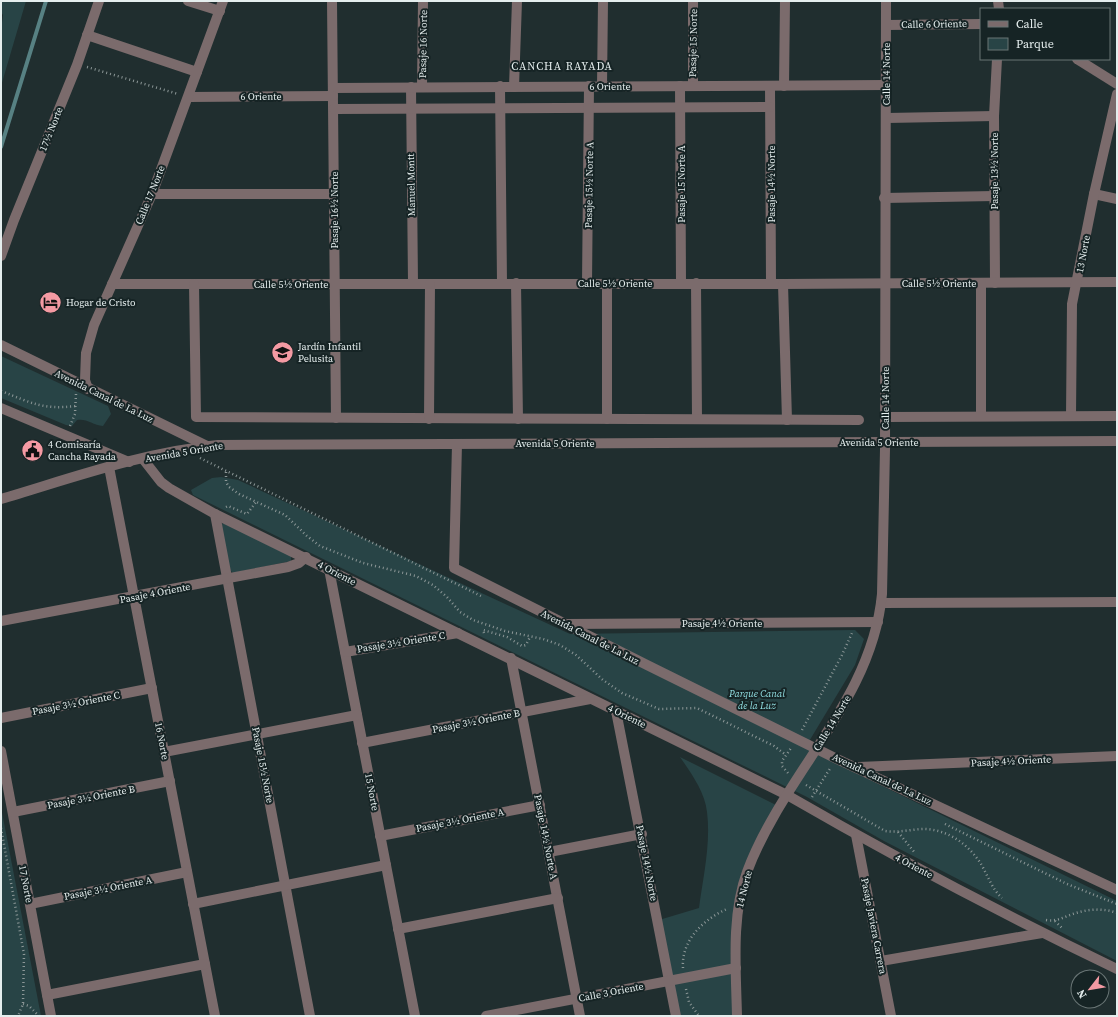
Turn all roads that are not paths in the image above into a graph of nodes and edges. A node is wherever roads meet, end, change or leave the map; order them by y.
1 (99, 1) edge
2 (188, 1) edge
3 (223, 1) edge
4 (332, 1) edge
5 (423, 1) edge
6 (517, 1) edge
7 (603, 1) edge
8 (694, 1) edge
9 (785, 1) edge
10 (886, 1) edge
11 (220, 11) junction
12 (980, 24) edge
13 (886, 25) junction
14 (87, 35) junction
15 (997, 60) edge
16 (1078, 60) edge
17 (197, 72) junction
18 (1117, 84) edge
19 (886, 85) junction
20 (500, 86) junction
21 (589, 86) junction
22 (602, 86) junction
23 (680, 86) junction
24 (693, 86) junction
25 (770, 86) junction
26 (784, 86) junction
27 (411, 87) junction
28 (422, 87) junction
29 (514, 87) junction
30 (333, 92) junction
31 (1117, 94) edge
32 (189, 97) junction
33 (770, 107) junction
34 (500, 108) junction
35 (590, 108) junction
36 (680, 108) junction
37 (334, 109) junction
38 (410, 109) junction
39 (994, 116) junction
40 (886, 118) junction
41 (152, 194) junction
42 (334, 194) junction
43 (1094, 194) junction
44 (994, 196) junction
45 (884, 198) junction
46 (1117, 199) edge
47 (1, 256) edge
48 (1077, 282) junction
49 (1117, 282) edge
50 (413, 283) junction
51 (502, 283) junction
52 (516, 283) junction
53 (588, 283) junction
54 (608, 283) junction
55 (681, 283) junction
56 (696, 283) junction
57 (771, 283) junction
58 (885, 283) junction
59 (981, 283) junction
60 (995, 283) junction
61 (112, 284) junction
62 (194, 284) junction
63 (335, 284) junction
64 (430, 284) junction
65 (783, 284) junction
66 (1, 345) edge
67 (88, 389) junction
68 (1, 408) edge
69 (981, 416) junction
70 (1071, 416) junction
71 (1117, 416) edge
72 (885, 417) junction
73 (336, 418) junction
74 (429, 418) junction
75 (518, 419) junction
76 (607, 419) junction
77 (697, 419) junction
78 (787, 420) junction
79 (859, 420) dead end
80 (1117, 441) edge
81 (885, 442) junction
82 (457, 444) junction
83 (207, 446) junction
84 (143, 459) junction
85 (128, 462) junction
86 (109, 467) junction
87 (1, 499) edge
88 (215, 514) junction
89 (306, 557) junction
90 (329, 569) junction
91 (228, 579) junction
92 (134, 596) junction
93 (1117, 602) edge
94 (881, 603) junction
95 (1, 622) edge
96 (878, 622) junction
97 (565, 624) junction
98 (458, 633) junction
99 (345, 652) junction
100 (511, 658) junction
101 (152, 688) junction
102 (590, 699) junction
103 (616, 711) junction
104 (522, 712) junction
105 (357, 715) junction
106 (1, 718) edge
107 (257, 734) junction
108 (362, 743) junction
109 (818, 748) junction
110 (1, 751) edge
111 (164, 752) junction
112 (1117, 756) edge
113 (858, 767) junction
114 (170, 781) junction
115 (787, 795) junction
116 (540, 805) junction
117 (13, 812) junction
118 (642, 834) junction
119 (380, 836) junction
120 (856, 836) junction
121 (549, 852) junction
122 (386, 865) junction
123 (187, 872) junction
124 (286, 885) junction
125 (1117, 890) edge
126 (558, 898) junction
127 (30, 904) junction
128 (194, 904) junction
129 (398, 929) junction
130 (1042, 933) junction
131 (881, 961) junction
132 (205, 964) junction
133 (736, 968) junction
134 (1117, 969) edge
135 (669, 981) junction
136 (47, 994) junction
137 (577, 998) junction
138 (51, 1016) edge
139 (215, 1016) edge
140 (310, 1016) edge
141 (414, 1016) edge
142 (486, 1016) edge
143 (580, 1016) edge
144 (676, 1016) edge
145 (737, 1016) edge
146 (892, 1016) edge

1 - 14 street, 17½ Norte
2 - 11 street
3 - 11 street, Calle 17 Norte
4 - 30 street, Pasaje 16½ Norte
5 - 28 street, Pasaje 16 Norte
6 - 29 street
7 - 22 street
8 - 24 street, Pasaje 15 Norte
9 - 26 street
10 - 13 street, Calle 14 Norte
11 - 17 street, Calle 17 Norte
12 - 13 street, Calle 6 Oriente
13 - 19 street, Calle 14 Norte
14 - 17 street
14 - 47 street, 17½ Norte
15 - 39 street, Pasaje 13½ Norte
16 - 18 street
17 - 32 street, Calle 17 Norte
19 - 26 street, 6 Oriente
19 - 40 street, Calle 14 Norte
20 - 28 street, 6 Oriente
20 - 29 street, 6 Oriente
20 - 34 street
21 - 22 street, 6 Oriente
21 - 29 street, 6 Oriente
21 - 35 street, Pasaje 15½ Norte A
22 - 23 street, 6 Oriente
23 - 24 street, 6 Oriente
23 - 36 street, Pasaje 15 Norte A
24 - 25 street, 6 Oriente
25 - 26 street, 6 Oriente
25 - 33 street, Pasaje 14½ Norte
27 - 28 street, 6 Oriente
27 - 30 street, 6 Oriente
27 - 38 street, Manuel Montt
30 - 32 street, 6 Oriente
30 - 37 street, Pasaje 16½ Norte
31 - 43 street, 13 Norte
32 - 41 street, Calle 17 Norte
33 - 36 street
33 - 57 street, Pasaje 14½ Norte
34 - 35 street
34 - 38 street
34 - 51 street
35 - 36 street
35 - 53 street, Pasaje 15½ Norte A
36 - 55 street, Pasaje 15 Norte A
37 - 38 street
37 - 42 street, Pasaje 16½ Norte
38 - 50 street, Manuel Montt
39 - 40 street
39 - 44 street, Pasaje 13½ Norte
40 - 45 street, Calle 14 Norte
41 - 42 street
41 - 61 street, Calle 17 Norte
42 - 63 street, Pasaje 16½ Norte
43 - 46 street
43 - 48 street, 13 Norte
44 - 45 street
44 - 60 street, Pasaje 13½ Norte
45 - 58 street, Calle 14 Norte
48 - 49 street, Calle 5½ Oriente
48 - 60 street, Calle 5½ Oriente
48 - 70 street, 13 Norte
50 - 63 street, Calle 5½ Oriente
50 - 64 street, Calle 5½ Oriente
51 - 52 street, Calle 5½ Oriente
51 - 64 street, Calle 5½ Oriente
52 - 53 street, Calle 5½ Oriente
52 - 75 street
53 - 54 street, Calle 5½ Oriente
54 - 55 street, Calle 5½ Oriente
54 - 76 street
55 - 56 street, Calle 5½ Oriente
56 - 57 street, Calle 5½ Oriente
56 - 77 street
57 - 65 street, Calle 5½ Oriente
58 - 59 street, Calle 5½ Oriente
58 - 65 street, Calle 5½ Oriente
58 - 72 street, Calle 14 Norte
59 - 60 street, Calle 5½ Oriente
59 - 69 street
61 - 62 street, Calle 5½ Oriente
61 - 67 street, Calle 17 Norte
62 - 63 street, Calle 5½ Oriente
62 - 73 street
63 - 73 street, Pasaje 16½ Norte
64 - 74 street
65 - 78 street
66 - 67 street, Avenida Canal de La Luz
67 - 83 street, Avenida Canal de La Luz
68 - 85 street
69 - 70 street
69 - 72 street
70 - 71 street
72 - 81 street, Calle 14 Norte
73 - 74 street
74 - 75 street
75 - 76 street
76 - 77 street
77 - 78 street
78 - 79 street
80 - 81 street, Avenida 5 Oriente
81 - 82 street, Avenida 5 Oriente
81 - 94 street, Calle 14 Norte
82 - 83 street, Avenida 5 Oriente
82 - 97 street, Avenida Canal de La Luz
83 - 84 street, Avenida 5 Oriente
84 - 85 street, Avenida 5 Oriente
84 - 88 street, 4 Oriente
85 - 86 street, Avenida 5 Oriente
86 - 87 street, Avenida 5 Oriente
86 - 92 street, 16 Norte
88 - 89 street, 4 Oriente
88 - 91 street, Pasaje 15½ Norte
89 - 90 street, 4 Oriente
89 - 91 street, Pasaje 4 Oriente
90 - 98 street, 4 Oriente
90 - 99 street, 15 Norte
91 - 92 street, Pasaje 4 Oriente
91 - 107 street, Pasaje 15½ Norte
92 - 95 street, Pasaje 4 Oriente
92 - 101 street, 16 Norte
93 - 94 street
94 - 96 street, Calle 14 Norte
96 - 97 street, Pasaje 4½ Oriente
96 - 109 street, Calle 14 Norte
97 - 109 street, Avenida Canal de La Luz
98 - 99 street, Pasaje 3½ Oriente C
98 - 100 street, 4 Oriente
99 - 105 street, 15 Norte
100 - 102 street, 4 Oriente
100 - 104 street, Pasaje 14½ Norte A
101 - 106 street, Pasaje 3½ Oriente C
101 - 111 street, 16 Norte
102 - 103 street, 4 Oriente
102 - 104 street, Pasaje 3½ Oriente B
103 - 115 street, 4 Oriente
103 - 118 street, Pasaje 14½ Norte
104 - 108 street, Pasaje 3½ Oriente B
104 - 116 street, Pasaje 14½ Norte A
105 - 107 street
105 - 108 street, 15 Norte
107 - 111 street
107 - 124 street, Pasaje 15½ Norte
108 - 119 street, 15 Norte
109 - 113 street, Avenida Canal de La Luz
109 - 115 street, Calle 14 Norte
110 - 117 street, 17 Norte
111 - 114 street, 16 Norte
112 - 113 street, Pasaje 4½ Oriente
113 - 125 street, Avenida Canal de La Luz
114 - 117 street, Pasaje 3½ Oriente B
114 - 123 street, 16 Norte
115 - 120 street, 4 Oriente
115 - 133 street, 14 Norte
116 - 119 street, Pasaje 3½ Oriente A
116 - 121 street, Pasaje 14½ Norte A
117 - 127 street, 17 Norte
118 - 121 street
118 - 135 street, Pasaje 14½ Norte
119 - 122 street, 15 Norte
120 - 130 street, 4 Oriente
120 - 131 street, Pasaje Javiera Carrera
121 - 126 street, Pasaje 14½ Norte A
122 - 124 street
122 - 129 street, 15 Norte
123 - 127 street, Pasaje 3½ Oriente A
123 - 128 street, 16 Norte
124 - 128 street
124 - 140 street, Pasaje 15½ Norte
126 - 129 street
126 - 137 street, Pasaje 14½ Norte A
127 - 136 street, 17 Norte
128 - 132 street, 16 Norte
129 - 141 street, 15 Norte
130 - 131 street
130 - 134 street, 4 Oriente
131 - 146 street, Pasaje Javiera Carrera
132 - 136 street
132 - 139 street, 16 Norte
133 - 135 street, Calle 3 Oriente
133 - 145 street, 14 Norte
135 - 137 street, Calle 3 Oriente
135 - 144 street, Pasaje 14½ Norte
136 - 138 street, 17 Norte
137 - 142 street, Calle 3 Oriente
137 - 143 street, Pasaje 14½ Norte A

